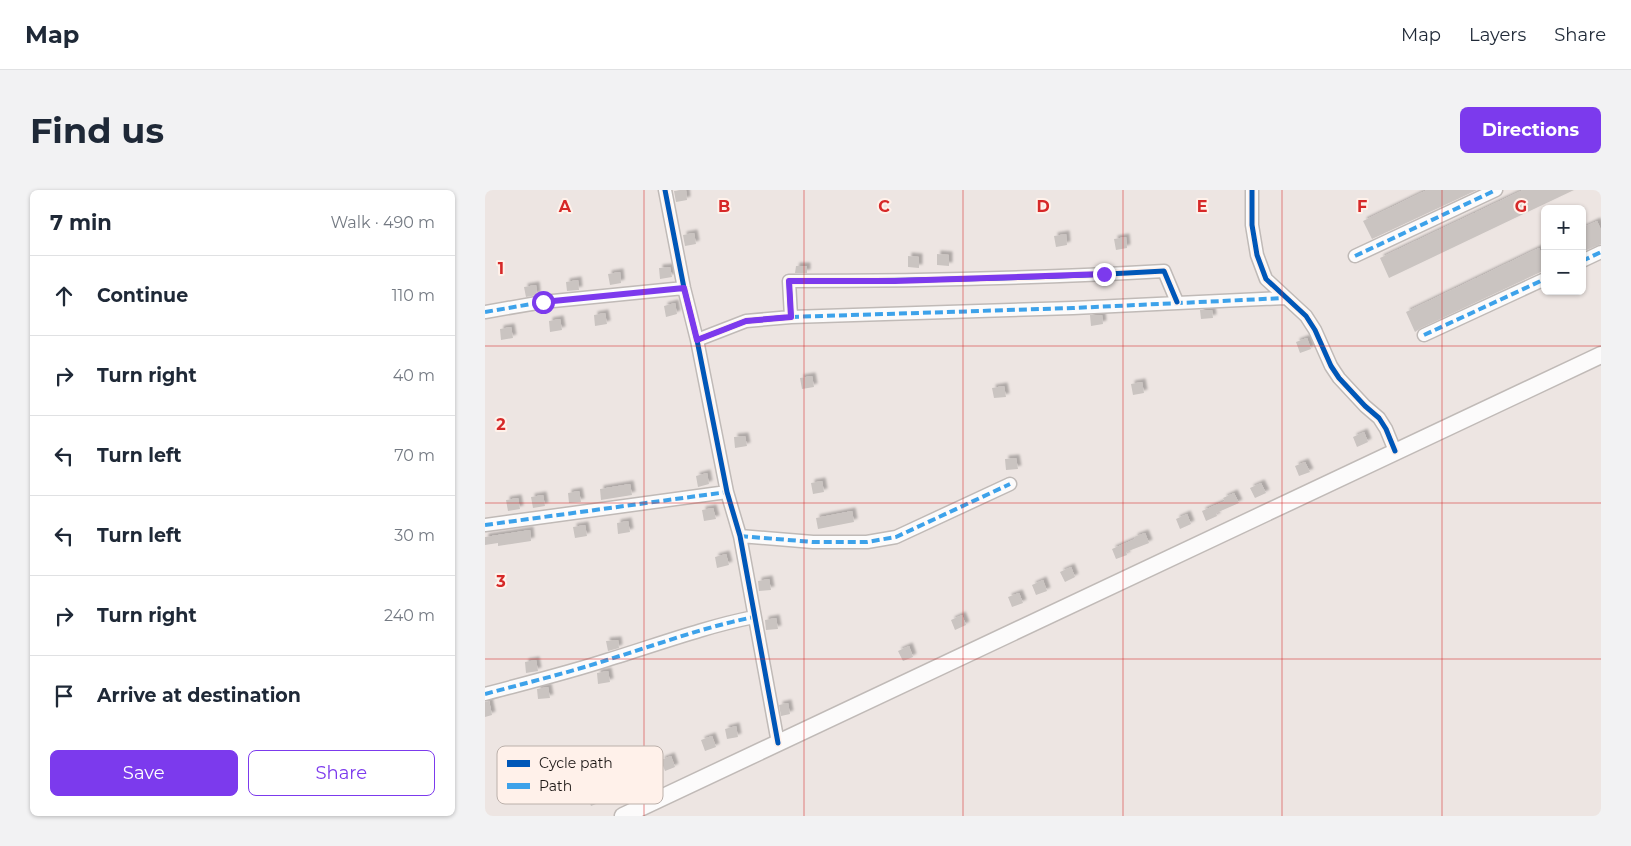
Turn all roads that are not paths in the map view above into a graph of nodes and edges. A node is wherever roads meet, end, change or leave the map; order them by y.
1 (665, 190) edge
2 (1252, 190) edge
3 (1497, 190) edge
4 (1601, 252) edge
5 (1355, 256) dead end
6 (1586, 259) edge
7 (1541, 281) edge
8 (684, 288) junction
9 (1285, 298) junction
10 (1177, 302) junction
11 (485, 312) edge
12 (791, 317) junction
13 (1423, 335) dead end
14 (697, 340) junction
15 (1601, 355) edge
16 (1395, 451) junction
17 (1010, 484) dead end
18 (727, 492) junction
19 (485, 525) edge
20 (740, 536) junction
21 (754, 617) junction
22 (485, 694) edge
23 (778, 743) junction
24 (663, 797) edge
25 (648, 804) edge
26 (623, 816) edge

1 - 8 street
2 - 9 street
3 - 5 street
4 - 6 street
7 - 13 street
8 - 11 street
8 - 14 street
9 - 10 street
9 - 16 street
10 - 12 street
10 - 12 street
12 - 14 street
14 - 18 street
15 - 16 main road
16 - 23 main road
17 - 20 street
18 - 19 street
18 - 20 street
20 - 21 street
21 - 22 street
21 - 23 street
23 - 24 main road
25 - 26 main road

